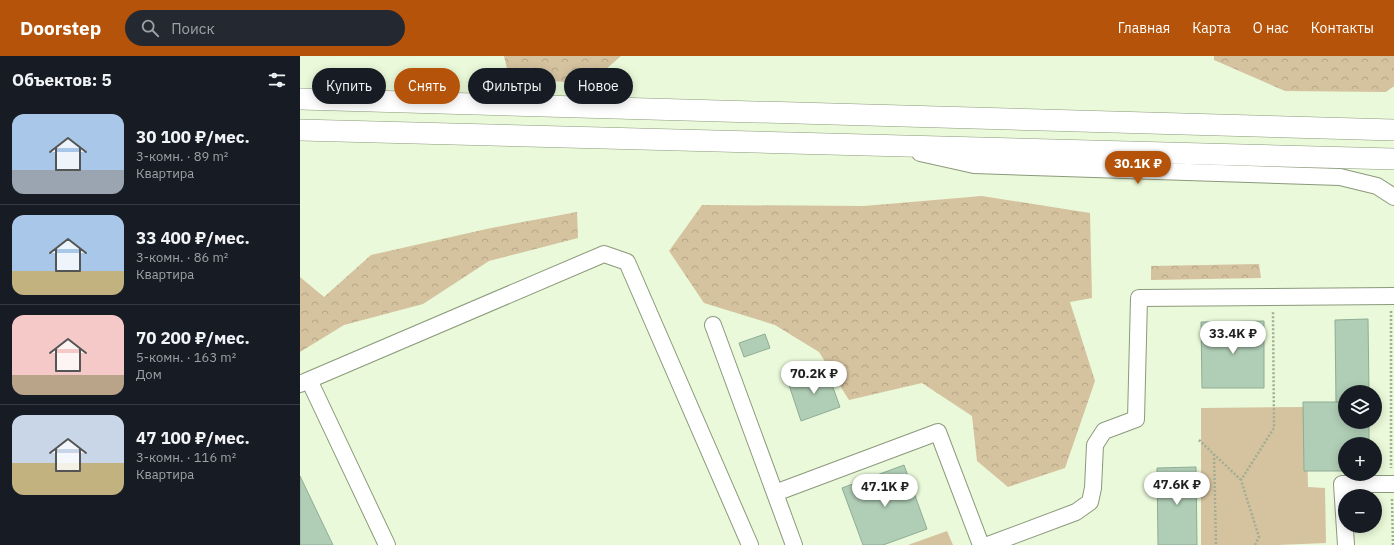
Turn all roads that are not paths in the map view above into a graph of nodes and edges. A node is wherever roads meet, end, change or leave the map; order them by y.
1 (300, 99) edge
2 (300, 130) edge
3 (1394, 130) edge
4 (891, 146) junction
5 (1394, 159) edge
6 (1394, 197) edge
7 (1392, 296) edge
8 (713, 325) dead end
9 (304, 382) edge
10 (1393, 484) edge
11 (775, 493) junction
12 (387, 545) edge
13 (750, 545) edge
14 (794, 545) edge
15 (981, 545) edge
16 (988, 545) edge
17 (1346, 545) edge

1 - 3 main road
2 - 4 main road
4 - 5 main road
4 - 6 street
7 - 16 street
8 - 11 street
9 - 12 street
9 - 13 street
10 - 17 street
11 - 14 street
11 - 15 street

